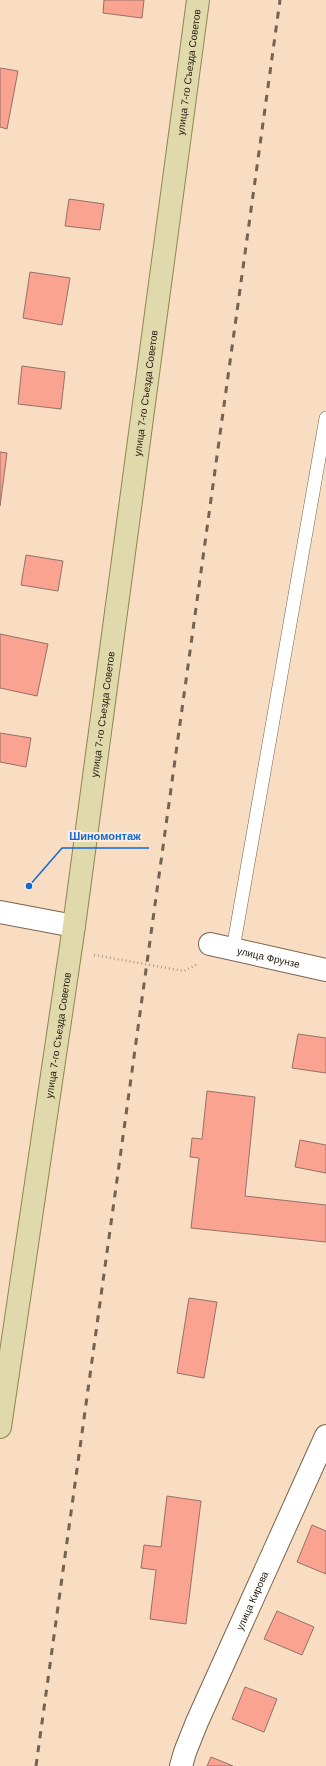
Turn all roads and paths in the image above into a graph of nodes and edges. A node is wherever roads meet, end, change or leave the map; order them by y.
1 (198, 0) edge
2 (326, 418) edge
3 (0, 912) edge
4 (74, 926) junction
5 (210, 944) joint
6 (233, 949) junction
7 (88, 954) dead end
8 (326, 970) edge
9 (0, 1427) edge
10 (326, 1436) edge
11 (181, 1766) edge

1 - 4 main road, улица 7-го Съезда Советов
2 - 6 lane
3 - 4 street
4 - 9 main road, улица 7-го Съезда Советов
5 - 6 street, улица Фрунзе
5 - 7 path
6 - 8 street, улица Фрунзе
10 - 11 street, улица Кирова

